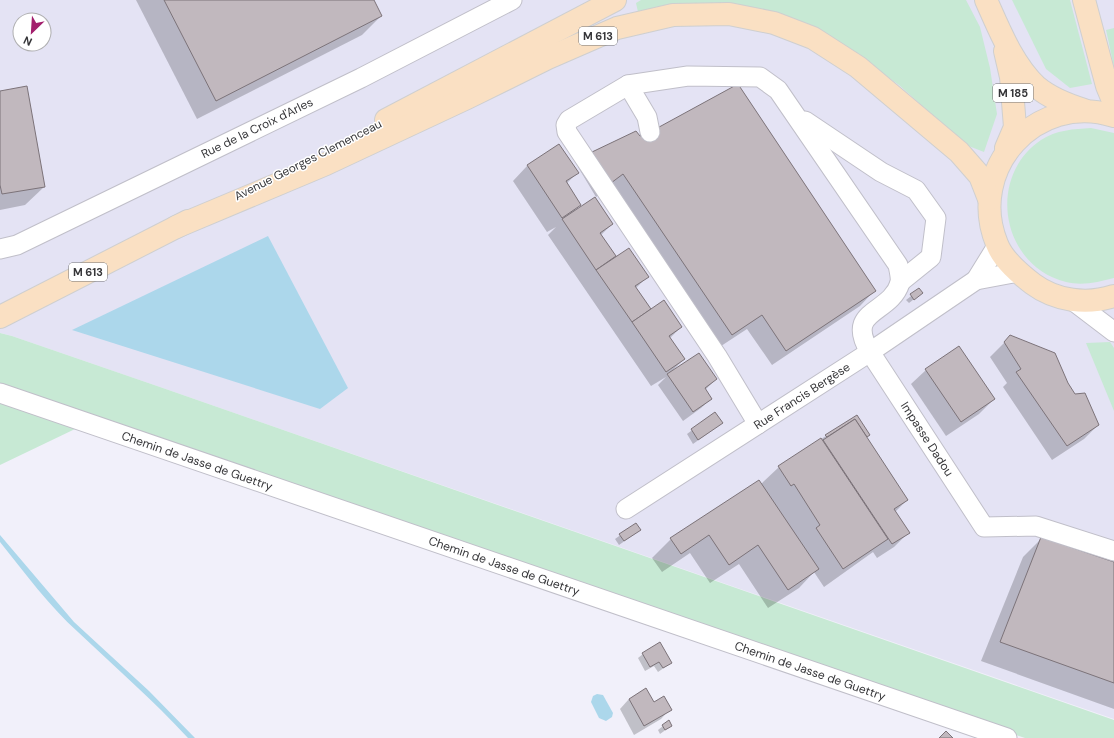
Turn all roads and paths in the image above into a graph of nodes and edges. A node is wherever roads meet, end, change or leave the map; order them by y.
1 (512, 0) edge
2 (615, 0) edge
3 (986, 0) edge
4 (1084, 0) edge
5 (1000, 30) junction
6 (628, 85) junction
7 (1114, 103) edge
8 (1084, 110) junction
9 (795, 115) junction
10 (1114, 116) edge
11 (650, 132) dead end
12 (1004, 154) junction
13 (989, 199) junction
14 (176, 227) junction
15 (997, 246) junction
16 (0, 249) edge
17 (1018, 272) junction
18 (976, 280) junction
19 (900, 282) junction
20 (1114, 296) edge
21 (1072, 300) junction
22 (0, 317) edge
23 (1114, 332) edge
24 (870, 352) junction
25 (0, 393) edge
26 (758, 424) junction
27 (626, 510) dead end
28 (1114, 551) edge
29 (1007, 738) edge

1 - 16 street, Rue de la Croix d'Arles
2 - 14 main road, Avenue Georges Clemenceau / M 613
3 - 5 main road, M 185
4 - 7 main road
5 - 8 main road, M 185
5 - 12 main road, M 185
6 - 9 street
6 - 11 street
6 - 26 street
8 - 10 main road
8 - 12 main road
9 - 19 street
9 - 19 street
12 - 13 main road
13 - 14 main road, M 613
13 - 15 main road
14 - 22 main road, Avenue Georges Clemenceau / M 613
15 - 17 main road
15 - 18 street, Rue Francis Bergèse
17 - 18 street, Rue Francis Bergèse
17 - 21 main road
18 - 24 street, Rue Francis Bergèse
19 - 24 street, Impasse Dadou
20 - 21 main road
21 - 23 street
24 - 26 street, Rue Francis Bergèse
24 - 28 street, Impasse Dadou
25 - 29 street, Chemin de Jasse de Guettry
26 - 27 street, Rue Francis Bergèse

